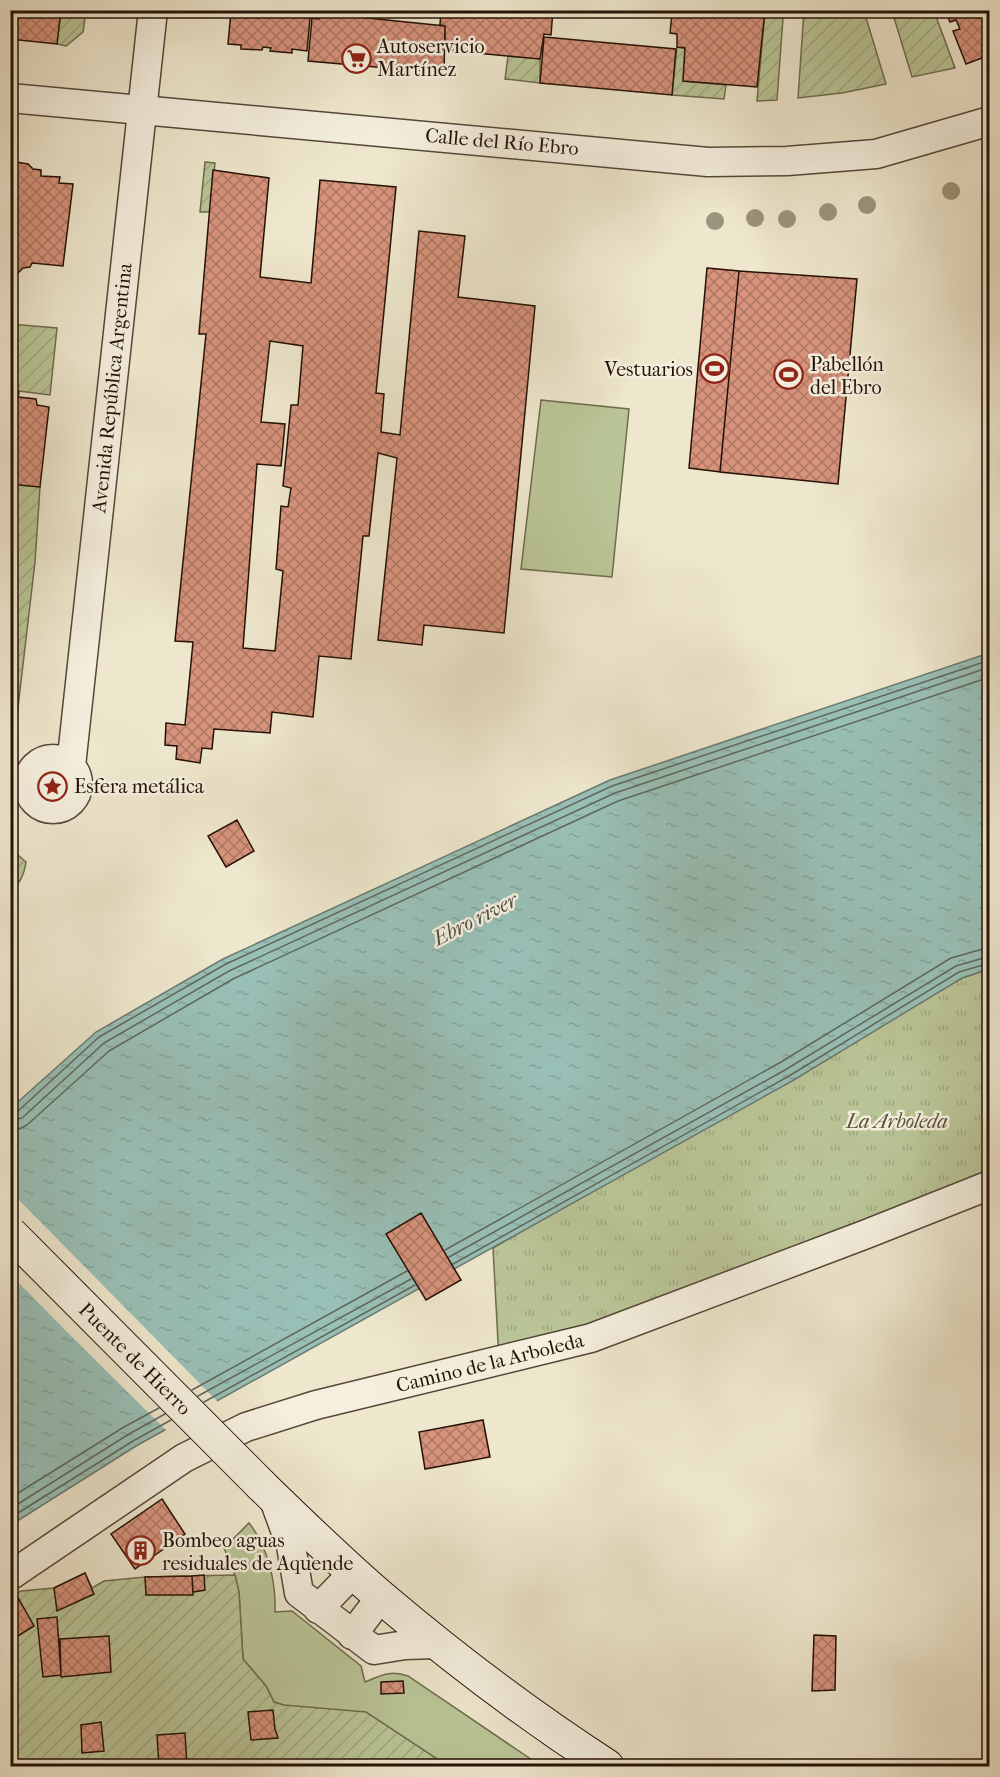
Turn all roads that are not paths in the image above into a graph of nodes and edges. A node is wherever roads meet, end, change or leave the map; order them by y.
1 (153, 10) edge
2 (10, 98) edge
3 (143, 110) junction
4 (990, 121) edge
5 (71, 766) junction
6 (10, 802) edge
7 (40, 805) junction
8 (990, 1185) edge
9 (10, 1233) edge
10 (267, 1491) junction
11 (353, 1573) junction
12 (10, 1576) edge
13 (381, 1597) junction
14 (318, 1609) junction
15 (352, 1635) junction
16 (437, 1644) junction
17 (607, 1767) edge

1 - 3 street, Avenida República Argentina
2 - 3 street, Calle del Río Ebro
3 - 4 street, Calle del Río Ebro
3 - 5 street, Avenida República Argentina
5 - 7 street
5 - 7 street
6 - 7 street
8 - 12 street, Camino de la Arboleda
9 - 10 main road, Puente de Hierro, bridge
10 - 11 main road, Puente de Hierro
10 - 14 street
11 - 13 main road, Puente de Hierro
11 - 14 street
13 - 15 street
13 - 16 main road, Puente de Hierro
14 - 15 street
15 - 16 street
16 - 17 main road, Puente de Hierro

